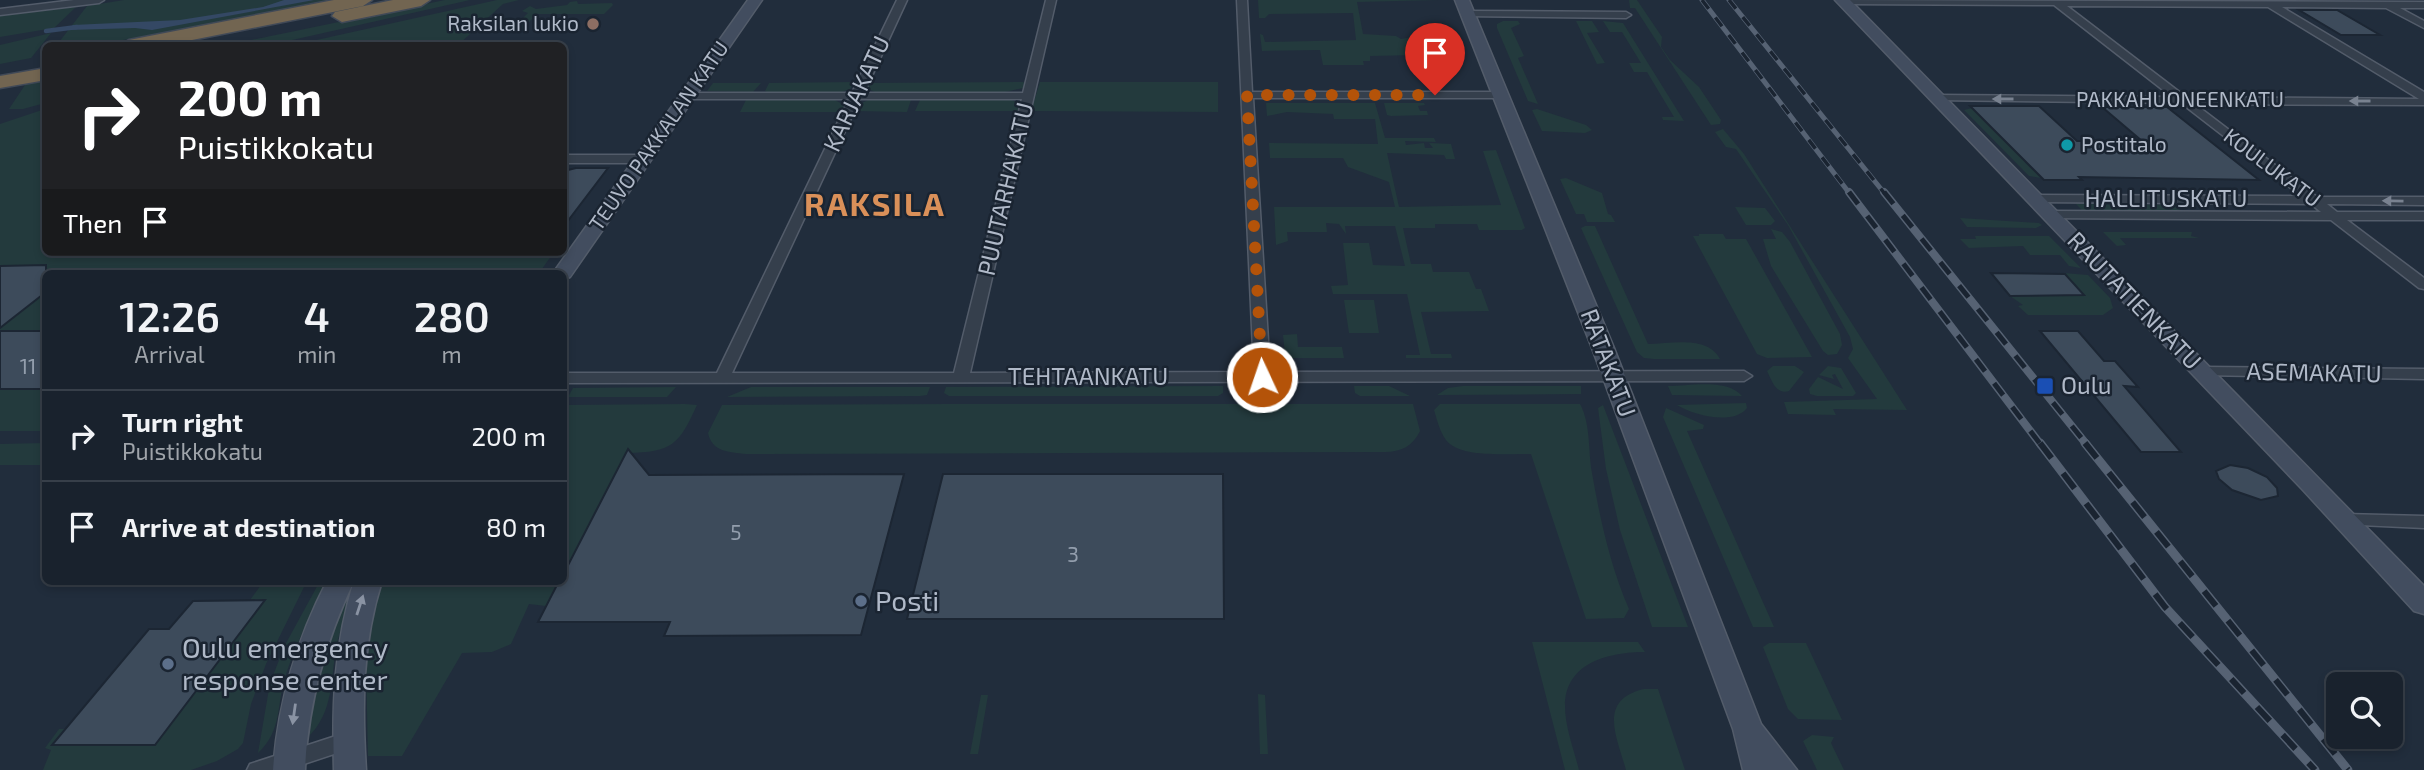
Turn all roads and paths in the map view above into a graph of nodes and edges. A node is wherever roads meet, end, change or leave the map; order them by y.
1 (99, 0) edge
2 (363, 0) edge
3 (421, 0) edge
4 (755, 0) edge
5 (902, 0) edge
6 (1051, 0) edge
7 (1242, 0) edge
8 (1621, 0) edge
9 (1843, 1) edge
10 (2055, 1) edge
11 (2267, 2) edge
12 (2386, 4) junction
13 (2424, 5) edge
14 (1465, 7) edge
15 (0, 12) edge
16 (2424, 25) edge
17 (149, 42) edge
18 (214, 42) edge
19 (42, 62) edge
20 (0, 69) edge
21 (42, 75) edge
22 (0, 82) edge
23 (1247, 95) junction
24 (1500, 95) junction
25 (688, 96) junction
26 (856, 96) junction
27 (1028, 96) junction
28 (1937, 99) junction
29 (2424, 99) edge
30 (2182, 100) junction
31 (567, 159) edge
32 (644, 159) junction
33 (2314, 200) junction
34 (2424, 201) edge
35 (2042, 207) junction
36 (2334, 216) junction
37 (2424, 216) edge
38 (565, 270) edge
39 (2424, 285) edge
40 (2204, 372) junction
41 (2424, 374) edge
42 (1613, 376) junction
43 (1744, 376) dead end
44 (961, 377) junction
45 (1262, 377) junction
46 (567, 378) edge
47 (722, 378) junction
48 (2344, 520) junction
49 (2424, 522) edge
50 (339, 585) edge
51 (367, 585) edge
52 (2424, 604) edge
53 (1748, 729) junction
54 (349, 756) edge
55 (289, 765) edge
56 (258, 770) edge
57 (1759, 770) edge
58 (1782, 770) edge

1 - 15 street
2 - 17 highway
3 - 18 highway
4 - 25 street, TEUVO PAKKALAN KATU
5 - 26 street, KARJAKATU
6 - 27 street, PUUTARHAKATU
7 - 23 street
8 - 14 street
9 - 10 street
9 - 28 street, RAUTATIENKATU
10 - 11 street
10 - 30 street, KOULUKATU
11 - 12 street
11 - 29 street
12 - 13 street
12 - 16 street
14 - 24 street, RATAKATU
19 - 20 highway
21 - 22 highway
23 - 24 street
23 - 45 street
24 - 42 street, RATAKATU
25 - 26 street
25 - 32 street, TEUVO PAKKALAN KATU
26 - 27 street
26 - 47 street, KARJAKATU
27 - 44 street, PUUTARHAKATU
30 -> 28 street, PAKKAHUONEENKATU
28 - 35 street, RAUTATIENKATU
29 -> 30 street, PAKKAHUONEENKATU
30 - 33 street, KOULUKATU
31 - 32 street
32 - 38 street, TEUVO PAKKALAN KATU
34 -> 33 street, HALLITUSKATU
33 - 35 street, HALLITUSKATU
33 - 36 street, KOULUKATU
35 - 36 street, HALLITUSKATU
35 - 40 street, RAUTATIENKATU
36 - 37 street, HALLITUSKATU
36 - 39 street, KOULUKATU
40 - 41 street, ASEMAKATU
40 - 48 street, RAUTATIENKATU
42 - 43 street, TEHTAANKATU
42 - 45 street, TEHTAANKATU
42 - 53 street, RATAKATU
44 - 45 street, TEHTAANKATU
44 - 47 street, TEHTAANKATU
46 - 47 street, TEHTAANKATU
48 - 49 street
48 - 52 street, RAUTATIENKATU
50 -> 55 street
54 -> 51 street
53 - 57 street, RATAKATU
53 - 58 street, RATAKATU
54 - 55 street
55 - 56 street

